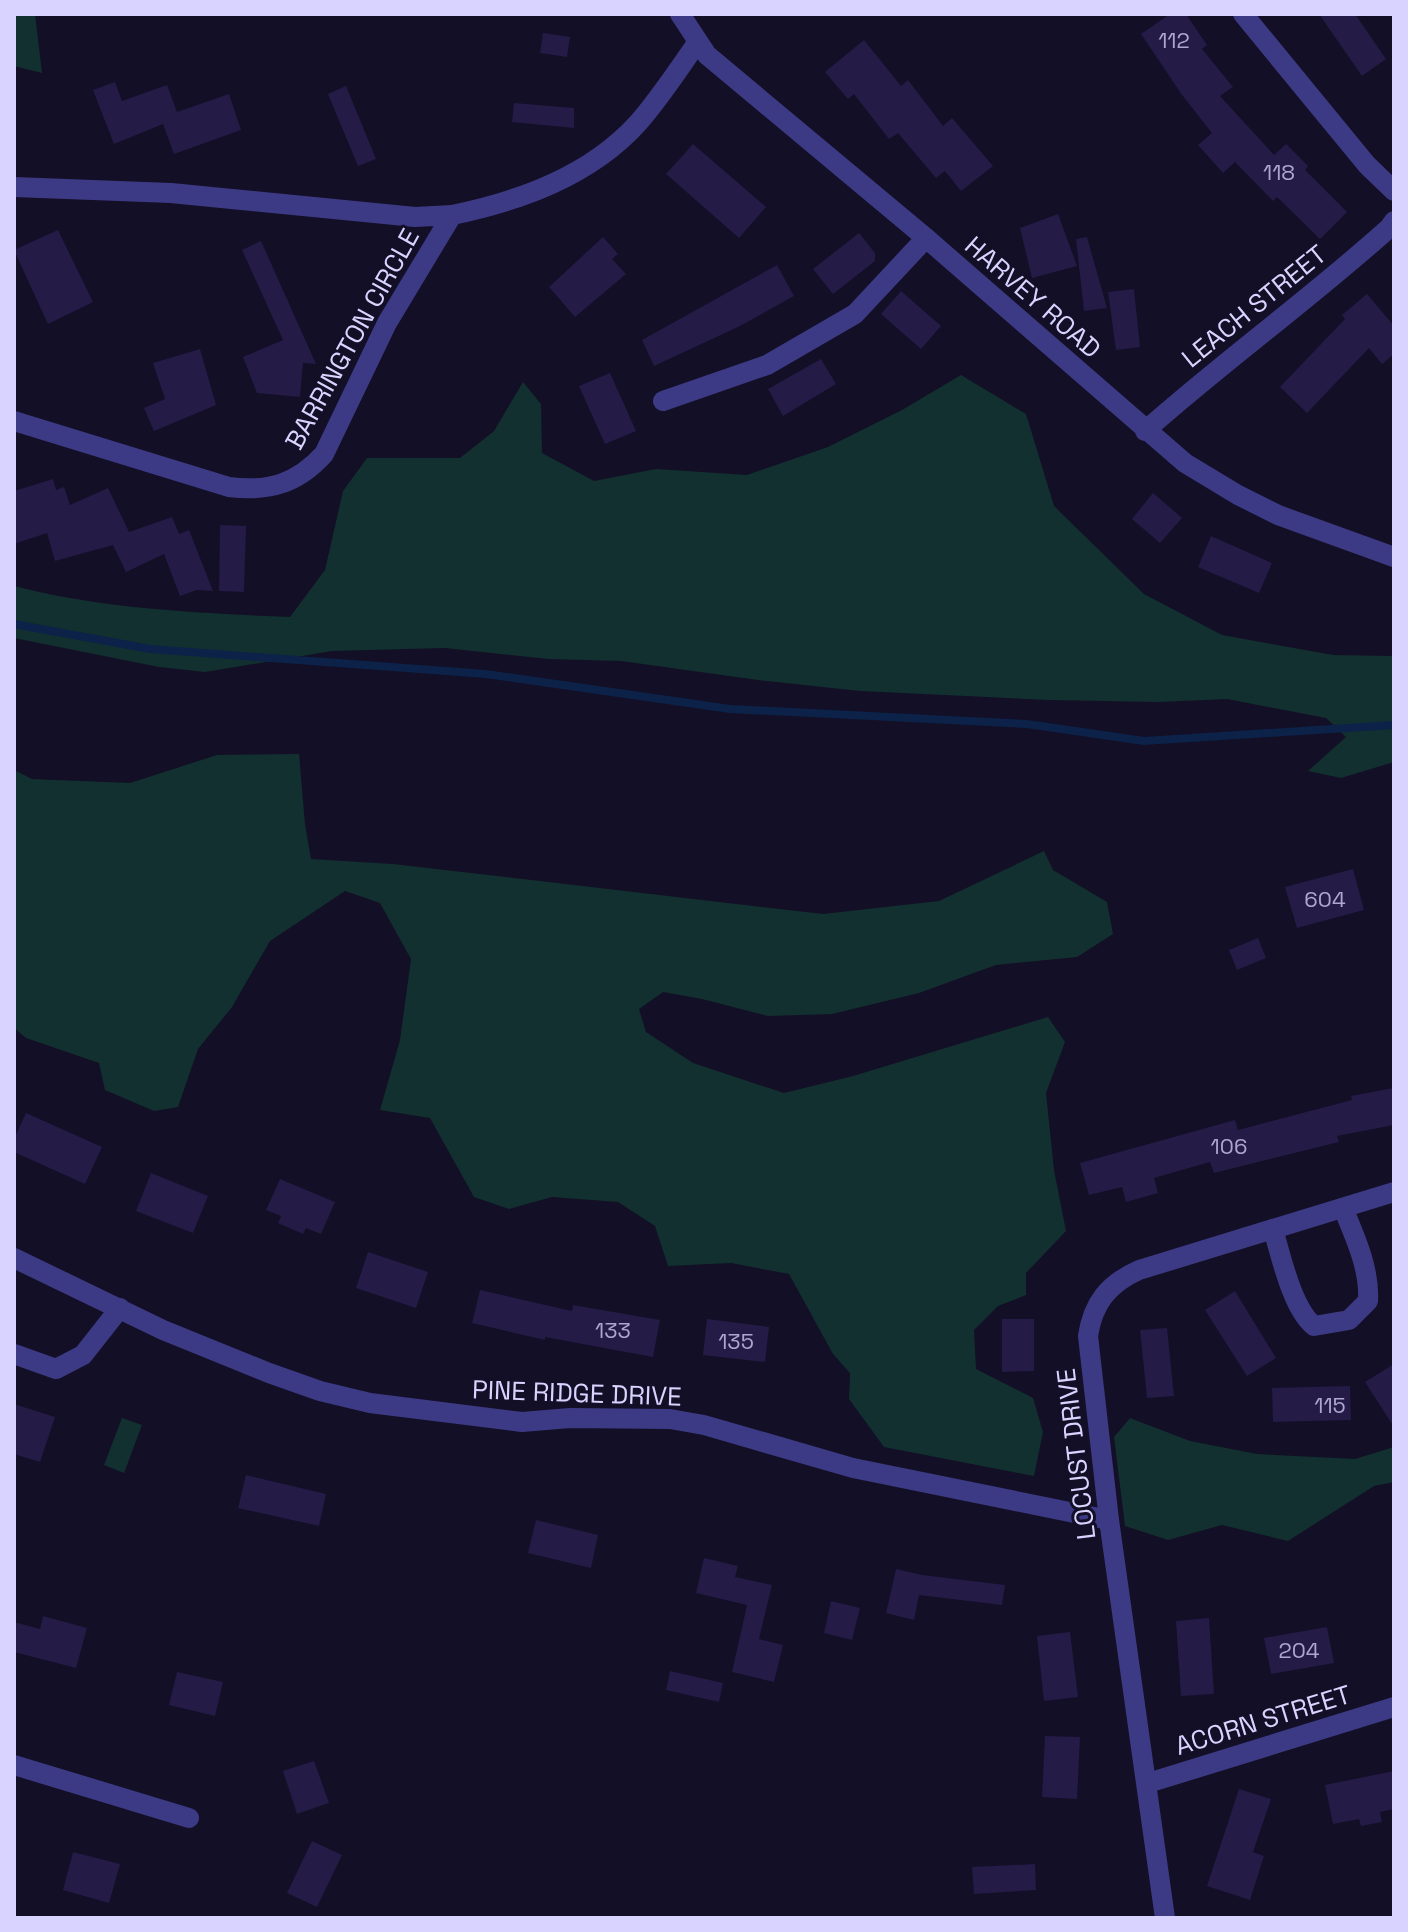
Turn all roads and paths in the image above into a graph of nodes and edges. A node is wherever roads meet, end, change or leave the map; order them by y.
1 (680, 14) edge
2 (1243, 14) edge
3 (697, 43) junction
4 (14, 187) edge
5 (1394, 191) edge
6 (452, 215) junction
7 (1394, 221) edge
8 (926, 238) junction
9 (663, 401) dead end
10 (14, 421) edge
11 (1145, 431) junction
12 (1394, 557) edge
13 (1394, 1192) edge
14 (1343, 1208) junction
15 (1273, 1229) junction
16 (14, 1258) edge
17 (120, 1308) junction
18 (14, 1354) edge
19 (1109, 1520) junction
20 (1394, 1707) edge
21 (14, 1765) edge
22 (1148, 1783) junction
23 (189, 1818) dead end
24 (1165, 1918) edge

1 - 3 street, HARVEY ROAD
2 - 5 street
3 - 6 street, BARRINGTON CIRCLE
3 - 8 street, HARVEY ROAD
4 - 6 street, BARRINGTON CIRCLE
6 - 10 street, BARRINGTON CIRCLE
7 - 11 street, LEACH STREET
8 - 9 street
8 - 11 street, HARVEY ROAD
11 - 12 street, HARVEY ROAD
13 - 14 street, LOCUST DRIVE
14 - 15 street, LOCUST DRIVE
14 - 15 street
15 - 19 street, LOCUST DRIVE
16 - 17 street, PINE RIDGE DRIVE
17 - 18 street
17 - 19 street, PINE RIDGE DRIVE
19 - 22 street, LOCUST DRIVE
20 - 22 street, ACORN STREET
21 - 23 street
22 - 24 street, LOCUST DRIVE

